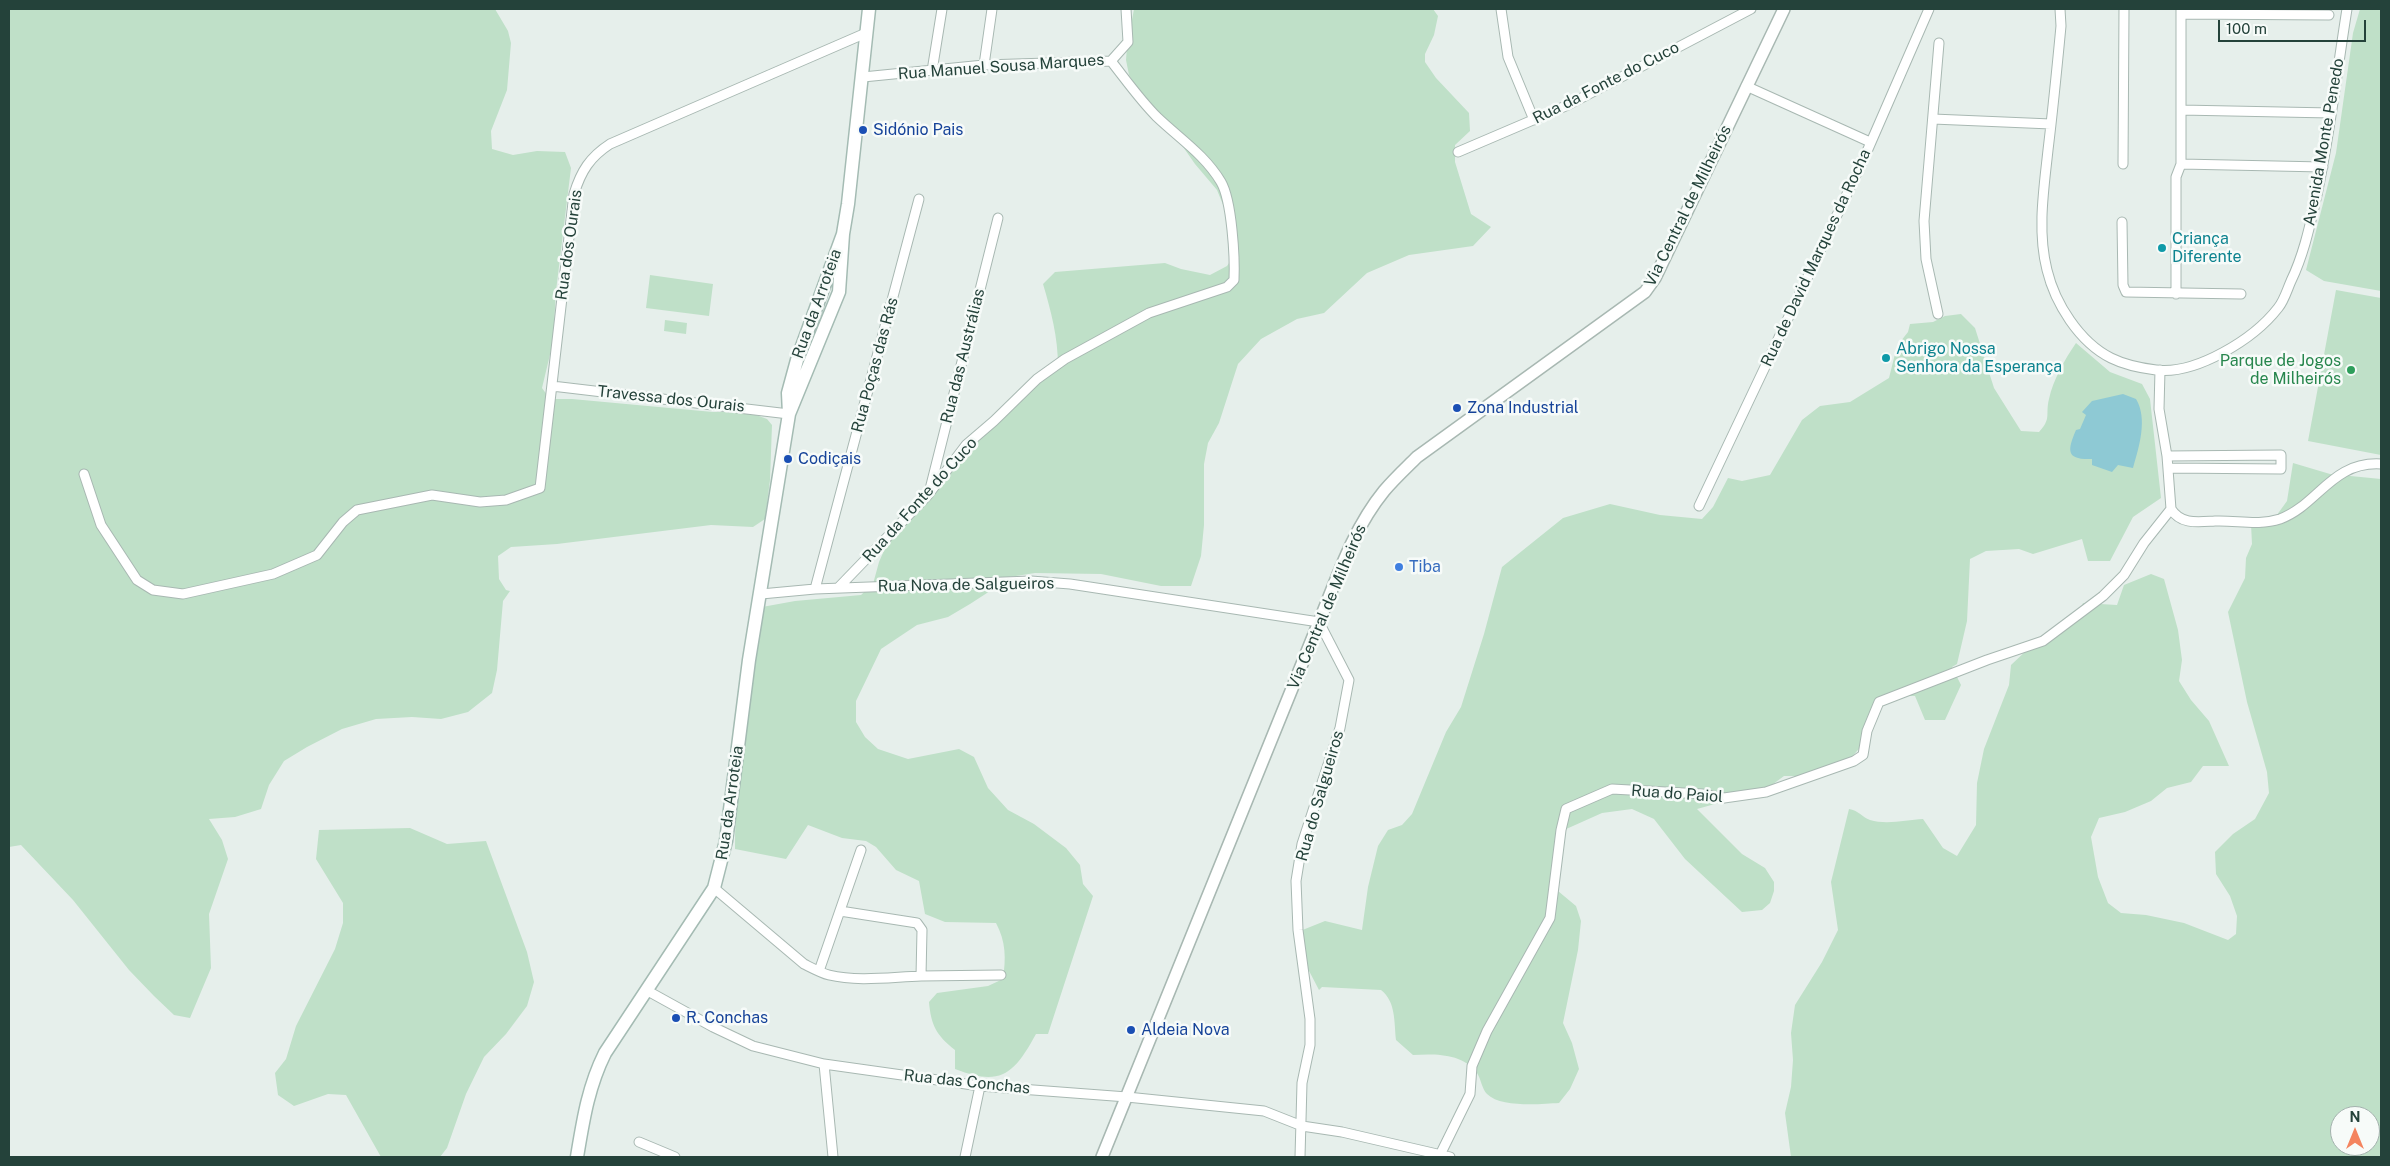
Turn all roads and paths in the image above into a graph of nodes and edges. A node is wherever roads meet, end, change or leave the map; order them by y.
1 (869, 9) edge
2 (942, 9) edge
3 (992, 9) edge
4 (1126, 9) edge
5 (1501, 9) edge
6 (1751, 9) edge
7 (1784, 9) edge
8 (1929, 9) edge
9 (2060, 9) edge
10 (2124, 9) edge
11 (2346, 9) edge
12 (2181, 11) edge
13 (2328, 15) dead end
14 (866, 33) junction
15 (1939, 43) dead end
16 (1111, 61) junction
17 (984, 65) junction
18 (932, 71) junction
19 (863, 77) junction
20 (1746, 86) junction
21 (2181, 110) junction
22 (2331, 114) junction
23 (1934, 119) junction
24 (1534, 120) junction
25 (2051, 124) junction
26 (1870, 142) junction
27 (1458, 152) dead end
28 (2123, 164) dead end
29 (2181, 164) junction
30 (2323, 166) junction
31 (919, 199) dead end
32 (998, 218) dead end
33 (2122, 222) dead end
34 (2176, 294) junction
35 (2241, 294) dead end
36 (1938, 314) dead end
37 (2160, 370) junction
38 (552, 386) junction
39 (789, 414) junction
40 (2167, 456) junction
41 (2381, 464) edge
42 (2168, 468) junction
43 (84, 474) dead end
44 (928, 495) junction
45 (1700, 506) dead end
46 (2171, 509) junction
47 (838, 588) junction
48 (815, 589) junction
49 (761, 594) junction
50 (1318, 622) junction
51 (861, 850) dead end
52 (714, 888) junction
53 (840, 911) junction
54 (819, 971) junction
55 (1001, 975) dead end
56 (921, 976) junction
57 (646, 990) junction
58 (824, 1064) junction
59 (980, 1086) junction
60 (1127, 1097) junction
61 (1302, 1126) junction
62 (639, 1142) dead end
63 (1440, 1156) edge
64 (577, 1157) edge
65 (675, 1157) edge
66 (833, 1157) edge
67 (965, 1157) edge
68 (1102, 1157) edge
69 (1300, 1157) edge
70 (1450, 1157) edge

1 - 14 main road, Rua da Arroteia
2 - 18 street
3 - 17 street
4 - 16 street, Rua Manuel Sousa Marques
5 - 24 street
6 - 24 street, Rua da Fonte do Cuco
7 - 20 street, Via Central de Milheirós
8 - 26 street, Rua de David Marques da Rocha
9 - 25 street, Avenida Monte Penedo
10 - 28 street
11 - 22 street, Avenida Monte Penedo
12 - 13 street
12 - 21 street
14 - 19 main road, Rua da Arroteia
14 - 38 street, Rua dos Ourais
15 - 23 street
16 - 17 street, Rua Manuel Sousa Marques
16 - 44 street, Rua da Fonte do Cuco
17 - 18 street, Rua Manuel Sousa Marques
18 - 19 street, Rua Manuel Sousa Marques
19 - 39 main road, Rua da Arroteia
20 - 26 street
20 - 50 street, Via Central de Milheirós
21 - 22 street
21 - 29 street
22 - 30 street, Avenida Monte Penedo
23 - 25 street
23 - 36 street
24 - 27 street, Rua da Fonte do Cuco
25 - 37 street, Avenida Monte Penedo
26 - 45 street, Rua de David Marques da Rocha
29 - 30 street
29 - 34 street
30 - 37 street, Avenida Monte Penedo
31 - 48 street, Rua Poças das Rás
32 - 44 street, Rua das Austrálias
33 - 34 street
34 - 35 street
37 - 40 street
38 - 39 street, Travessa dos Ourais
38 - 43 street, Rua dos Ourais
39 - 49 main road, Rua da Arroteia
40 - 42 street
40 - 42 street
41 - 46 street
42 - 46 street
44 - 47 street, Rua da Fonte do Cuco
46 - 63 street, Rua do Paiol
47 - 48 street, Rua Nova de Salgueiros
47 - 50 street, Rua Nova de Salgueiros
48 - 49 street, Rua Nova de Salgueiros
49 - 52 main road, Rua da Arroteia
50 - 60 street, Via Central de Milheirós
50 - 61 street, Rua do Salgueiros
51 - 53 street
52 - 54 street
52 - 57 main road, Rua da Arroteia
53 - 54 street
53 - 56 street
54 - 56 street
55 - 56 street
57 - 58 street, Rua das Conchas
57 - 64 main road, Rua da Arroteia
58 - 59 street, Rua das Conchas
58 - 66 street
59 - 60 street, Rua das Conchas
59 - 67 street
60 - 61 street, Rua das Conchas
60 - 68 street, Via Central de Milheirós
61 - 63 street, Rua das Conchas
61 - 69 street, Rua do Salgueiros
62 - 65 street
63 - 70 street, Rua das Conchas

